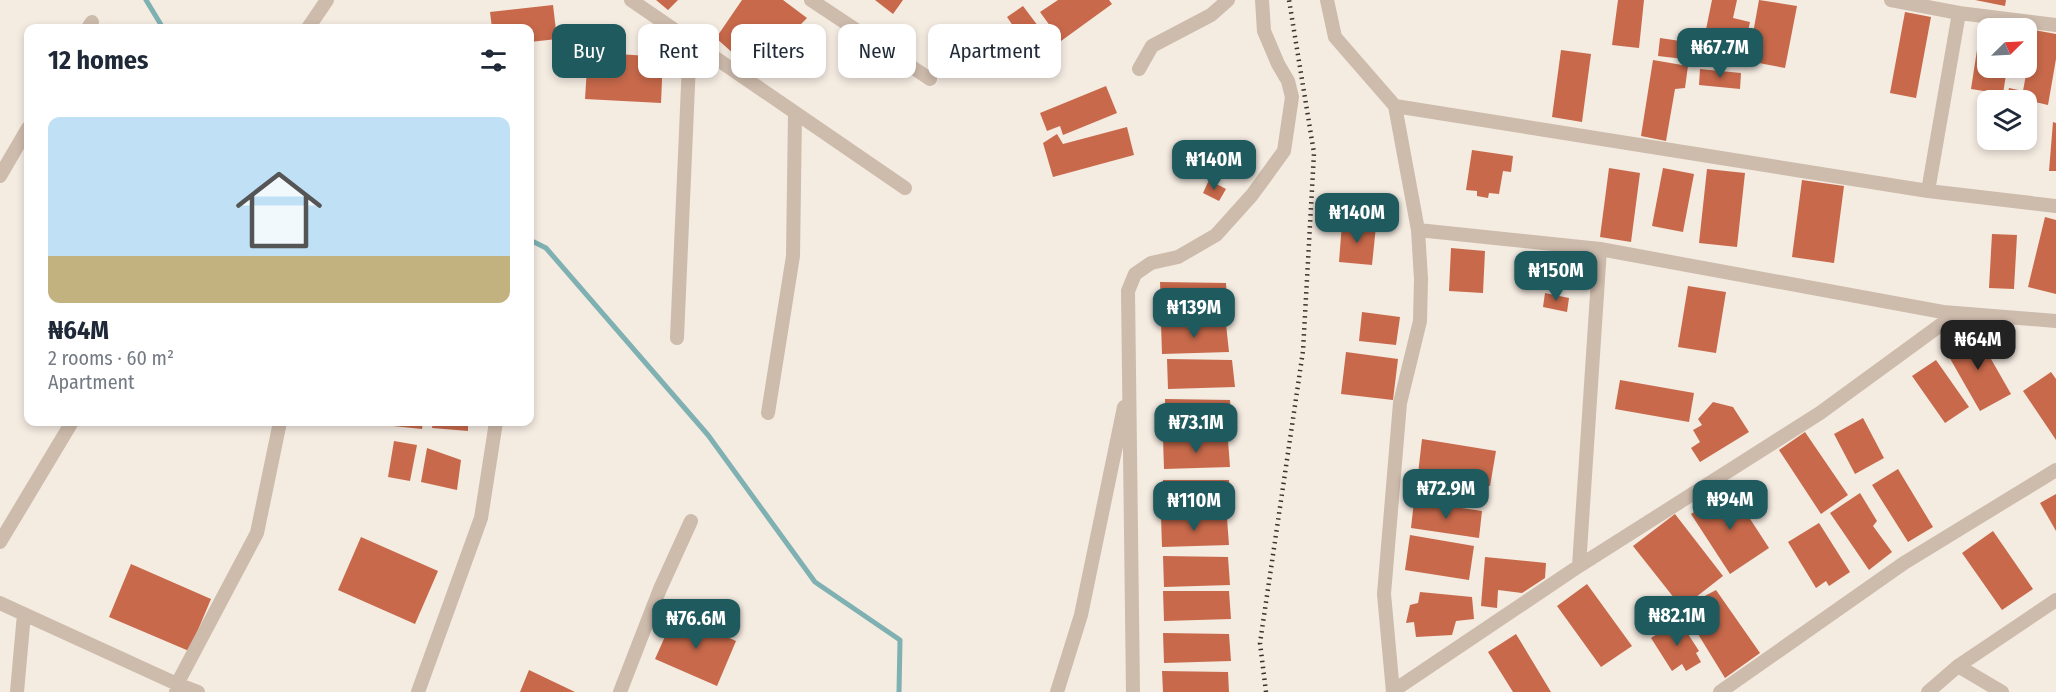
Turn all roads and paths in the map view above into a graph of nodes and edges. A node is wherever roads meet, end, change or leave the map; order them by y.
1 (327, 0) edge
2 (631, 0) edge
3 (811, 0) edge
4 (1228, 0) edge
5 (1262, 0) edge
6 (1327, 0) edge
7 (1891, 0) edge
8 (1959, 13) junction
9 (311, 24) edge
10 (666, 24) edge
11 (2056, 25) edge
12 (719, 60) edge
13 (1139, 69) dead end
14 (688, 78) edge
15 (930, 79) dead end
16 (1395, 105) junction
17 (795, 113) junction
18 (24, 135) edge
19 (0, 176) edge
20 (905, 188) dead end
21 (1928, 191) junction
22 (2056, 206) edge
23 (1418, 230) junction
24 (1600, 249) junction
25 (1957, 313) junction
26 (2056, 321) edge
27 (677, 338) dead end
28 (1129, 382) junction
29 (768, 413) dead end
30 (70, 426) edge
31 (279, 426) edge
32 (495, 426) edge
33 (2056, 470) edge
34 (691, 521) dead end
35 (0, 542) edge
36 (1579, 566) junction
37 (2056, 600) edge
38 (0, 603) edge
39 (24, 614) junction
40 (1958, 666) junction
41 (176, 688) edge
42 (16, 692) edge
43 (198, 692) edge
44 (418, 692) edge
45 (620, 692) edge
46 (1057, 692) edge
47 (1133, 692) edge
48 (1393, 692) edge
49 (1720, 692) edge
50 (1928, 692) edge
51 (2002, 692) edge

1 - 9 street
2 - 10 street
3 - 15 street
4 - 13 street
5 - 28 street
6 - 16 street
7 - 8 street
8 - 11 street
8 - 21 street
12 - 17 street
14 - 27 street
16 - 21 street
16 - 23 street
17 - 20 street
17 - 29 street
18 - 19 street
21 - 22 street
23 - 24 street
23 - 48 street
24 - 25 street
24 - 36 street
25 - 26 street
25 - 36 street
28 - 46 street
28 - 47 street
30 - 35 street
31 - 41 street
32 - 44 street
33 - 49 street
34 - 45 street
36 - 48 street
37 - 40 street
38 - 39 street
39 - 41 street
39 - 42 street
40 - 50 street
40 - 51 street
41 - 43 street

